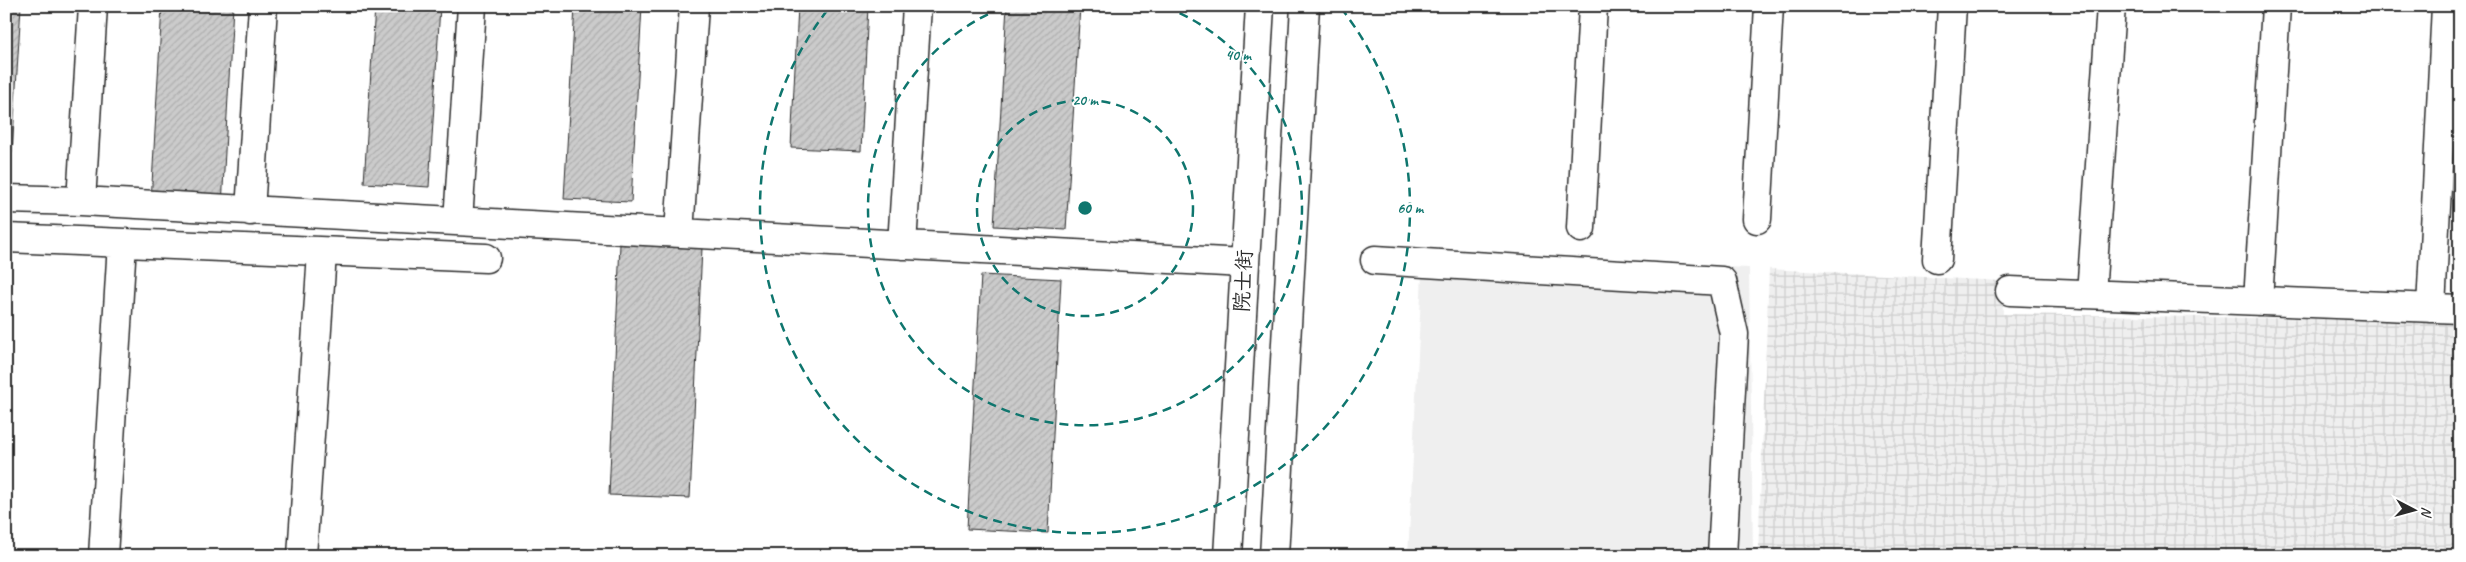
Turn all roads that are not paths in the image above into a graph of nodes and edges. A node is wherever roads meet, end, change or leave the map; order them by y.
1 (93, 6) edge
2 (263, 6) edge
3 (472, 6) edge
4 (694, 6) edge
5 (917, 6) edge
6 (1260, 6) edge
7 (1305, 6) edge
8 (1593, 6) edge
9 (1769, 6) edge
10 (1952, 6) edge
11 (2111, 6) edge
12 (2276, 6) edge
13 (2446, 6) edge
14 (6, 199) edge
15 (81, 201) junction
16 (250, 211) junction
17 (1757, 219) dead end
18 (458, 221) junction
19 (1581, 228) dead end
20 (678, 233) junction
21 (6, 238) edge
22 (122, 243) junction
23 (902, 245) junction
24 (322, 253) junction
25 (486, 258) dead end
26 (1375, 260) dead end
27 (1937, 260) dead end
28 (1244, 263) junction
29 (2010, 291) dead end
30 (2091, 294) junction
31 (2258, 301) junction
32 (2431, 308) junction
33 (2460, 309) edge
34 (103, 556) edge
35 (302, 556) edge
36 (1228, 556) edge
37 (1274, 556) edge
38 (1722, 556) edge

1 - 15 street
2 - 16 street
3 - 18 street
4 - 20 street
5 - 23 street
6 - 28 street, 院士街
7 - 37 street
8 - 19 street
9 - 17 street
10 - 27 street
11 - 30 street
12 - 31 street
13 - 32 street
14 - 15 street
15 - 16 street
16 - 18 street
18 - 20 street
20 - 23 street
21 - 22 street
22 - 24 street
22 - 34 street
23 - 28 street
24 - 25 street
24 - 35 street
26 - 38 street
28 - 36 street, 院士街
29 - 30 street
30 - 31 street
31 - 32 street
32 - 33 street

